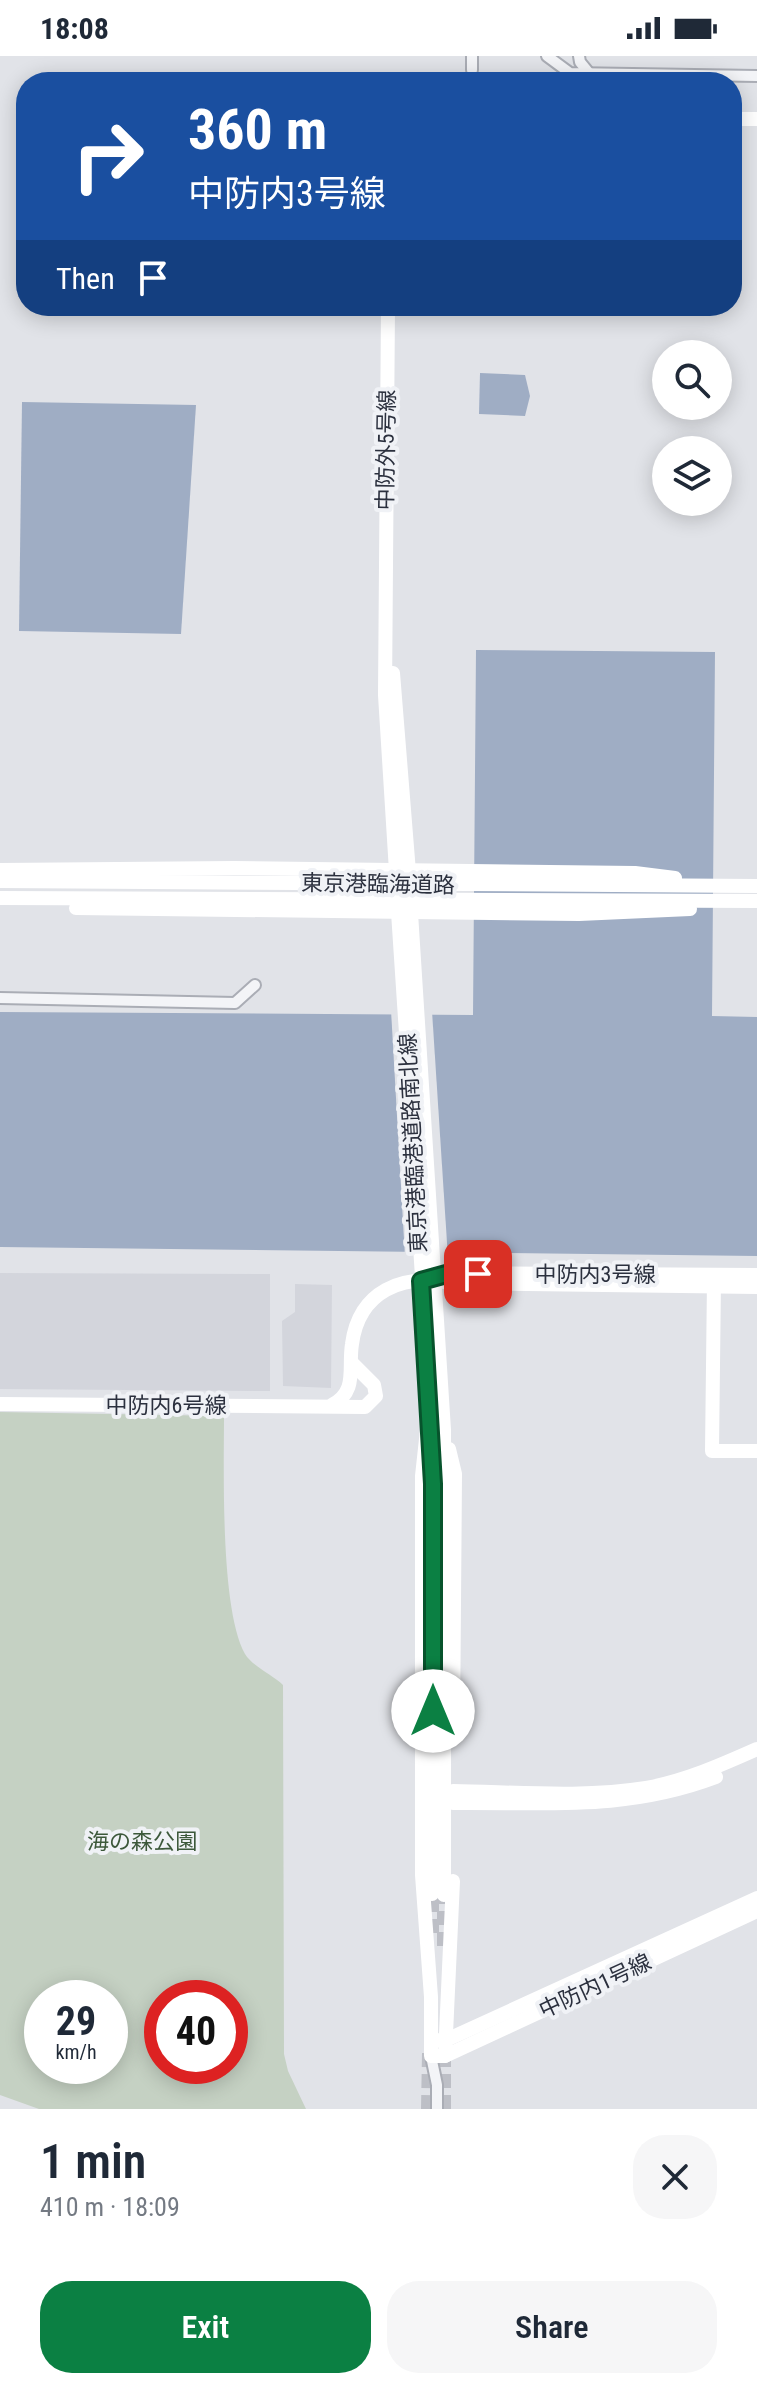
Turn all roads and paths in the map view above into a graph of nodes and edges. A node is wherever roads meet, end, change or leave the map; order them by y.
1 (472, 56) edge
2 (547, 56) edge
3 (472, 70) dead end
4 (569, 72) edge
5 (388, 316) edge
6 (0, 870) edge
7 (403, 871) junction
8 (0, 881) edge
9 (440, 891) junction
10 (748, 894) edge
11 (0, 900) edge
12 (405, 912) junction
13 (255, 985) dead end
14 (0, 998) edge
15 (757, 1275) edge
16 (427, 1280) junction
17 (714, 1281) junction
18 (757, 1287) edge
19 (352, 1363) junction
20 (348, 1392) junction
21 (0, 1404) edge
22 (332, 1405) junction
23 (356, 1405) junction
24 (427, 1430) junction
25 (444, 1430) junction
26 (757, 1451) edge
27 (757, 1749) edge
28 (757, 1759) edge
29 (453, 1797) junction
30 (757, 1898) edge
31 (757, 1911) edge
32 (438, 2048) junction
33 (437, 2109) edge

1 - 3 street
2 - 4 street
5 - 7 street, 中防外5号線
6 - 7 street
7 - 10 street
7 - 12 street, 東京港臨港道路南北線, bridge
8 - 9 street, 東京港臨海道路
9 - 10 street, 東京港臨海道路
9 - 11 street, 東京港臨海道路
10 - 12 street
11 - 12 street
12 - 16 street, 東京港臨港道路南北線
13 - 14 street
15 - 17 street, 中防内3号線
16 - 17 street, 中防内3号線
16 - 19 street
16 - 24 street, 東京港臨港道路南北線
16 - 25 street, 東京港臨港道路南北線
17 - 18 street, 中防内3号線
17 - 26 street
19 - 20 street
19 - 23 street
20 - 22 street
20 - 23 street
21 - 22 street, 中防内6号線
22 - 23 street, 中防内6号線
24 - 25 street, 東京港臨港道路南北線
24 - 32 street
25 - 29 street
27 - 29 street
28 - 29 street
29 - 32 street
30 - 32 street, 中防内1号線
31 - 32 street, 中防内1号線
32 - 33 street

